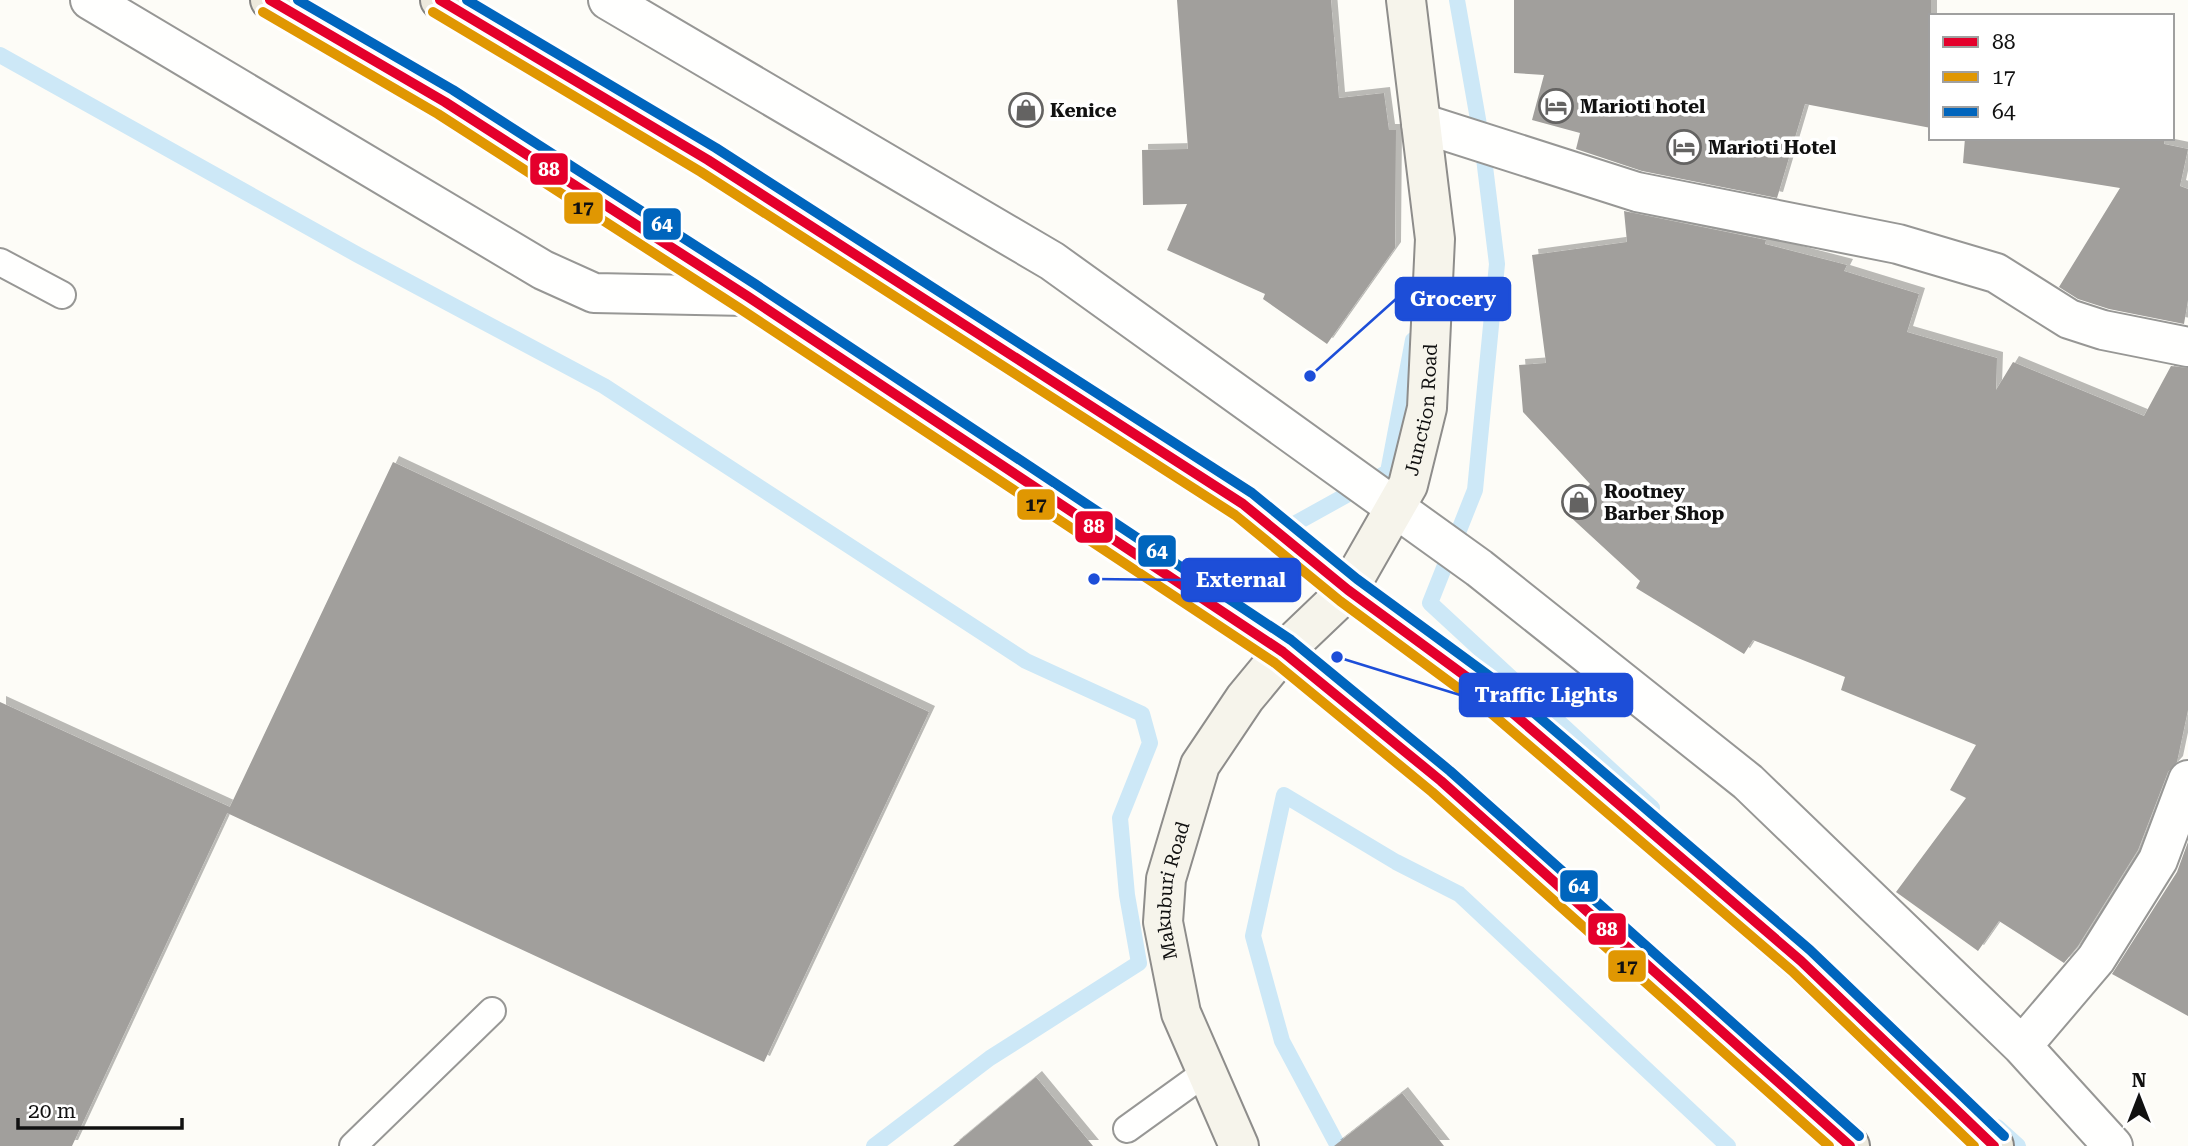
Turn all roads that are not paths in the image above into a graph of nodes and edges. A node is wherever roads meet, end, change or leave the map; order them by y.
1 (90, 0) edge
2 (270, 0) edge
3 (440, 0) edge
4 (608, 0) edge
5 (1406, 0) edge
6 (1421, 123) junction
7 (0, 262) edge
8 (62, 295) dead end
9 (747, 296) junction
10 (2188, 347) edge
11 (1397, 509) junction
12 (1348, 590) junction
13 (1283, 652) junction
14 (2188, 780) edge
15 (492, 1011) dead end
16 (2022, 1046) junction
17 (1206, 1072) junction
18 (1128, 1129) dead end
19 (354, 1146) edge
20 (1239, 1146) edge
21 (1850, 1146) edge
22 (1994, 1146) edge
23 (2113, 1146) edge

1 - 9 street
2 - 9 main road
3 - 12 main road
4 - 11 street
5 - 6 main road, Junction Road
6 - 10 street
6 - 11 main road, Junction Road
7 - 8 lane
9 - 13 main road
11 - 12 main road, Junction Road
11 - 16 street
12 - 13 main road, Junction Road
12 - 22 main road
13 - 17 main road, Makuburi Road
13 - 21 main road
14 - 16 street
15 - 19 lane
16 - 23 street
17 - 18 lane
17 - 20 main road, Makuburi Road

